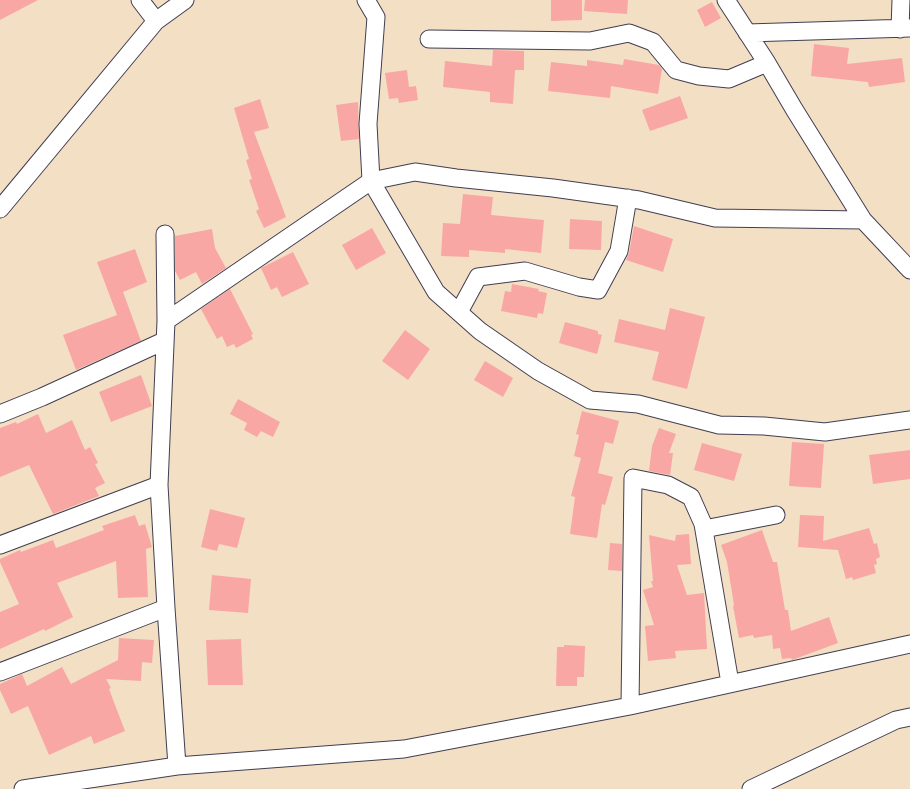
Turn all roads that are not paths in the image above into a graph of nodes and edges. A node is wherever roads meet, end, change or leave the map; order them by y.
1 (140, 0) edge
2 (185, 0) edge
3 (366, 0) edge
4 (726, 0) edge
5 (901, 0) edge
6 (156, 21) junction
7 (905, 28) edge
8 (747, 33) junction
9 (429, 39) dead end
10 (767, 63) junction
11 (371, 181) junction
12 (628, 198) junction
13 (0, 209) edge
14 (863, 220) junction
15 (165, 234) dead end
16 (910, 270) edge
17 (459, 312) junction
18 (166, 321) junction
19 (164, 341) junction
20 (0, 414) edge
21 (910, 420) edge
22 (159, 485) junction
23 (776, 515) dead end
24 (704, 529) junction
25 (0, 545) edge
26 (166, 608) junction
27 (910, 644) edge
28 (0, 672) edge
29 (730, 683) junction
30 (630, 706) junction
31 (910, 717) edge
32 (177, 766) junction
33 (23, 789) edge
34 (751, 789) edge

1 - 6 street
2 - 6 street
3 - 11 street
4 - 8 street
5 - 7 street
6 - 13 street
7 - 8 street
8 - 10 street
9 - 10 street
10 - 14 street
11 - 12 street
11 - 17 street
11 - 18 street
12 - 14 street
12 - 17 street
14 - 16 street
15 - 18 street
17 - 21 street
18 - 19 street
19 - 20 street
19 - 22 street
22 - 25 street
22 - 26 street
23 - 24 street
24 - 29 street
24 - 30 street
26 - 28 street
26 - 32 street
27 - 29 street
29 - 30 street
30 - 32 street
31 - 34 street
32 - 33 street

